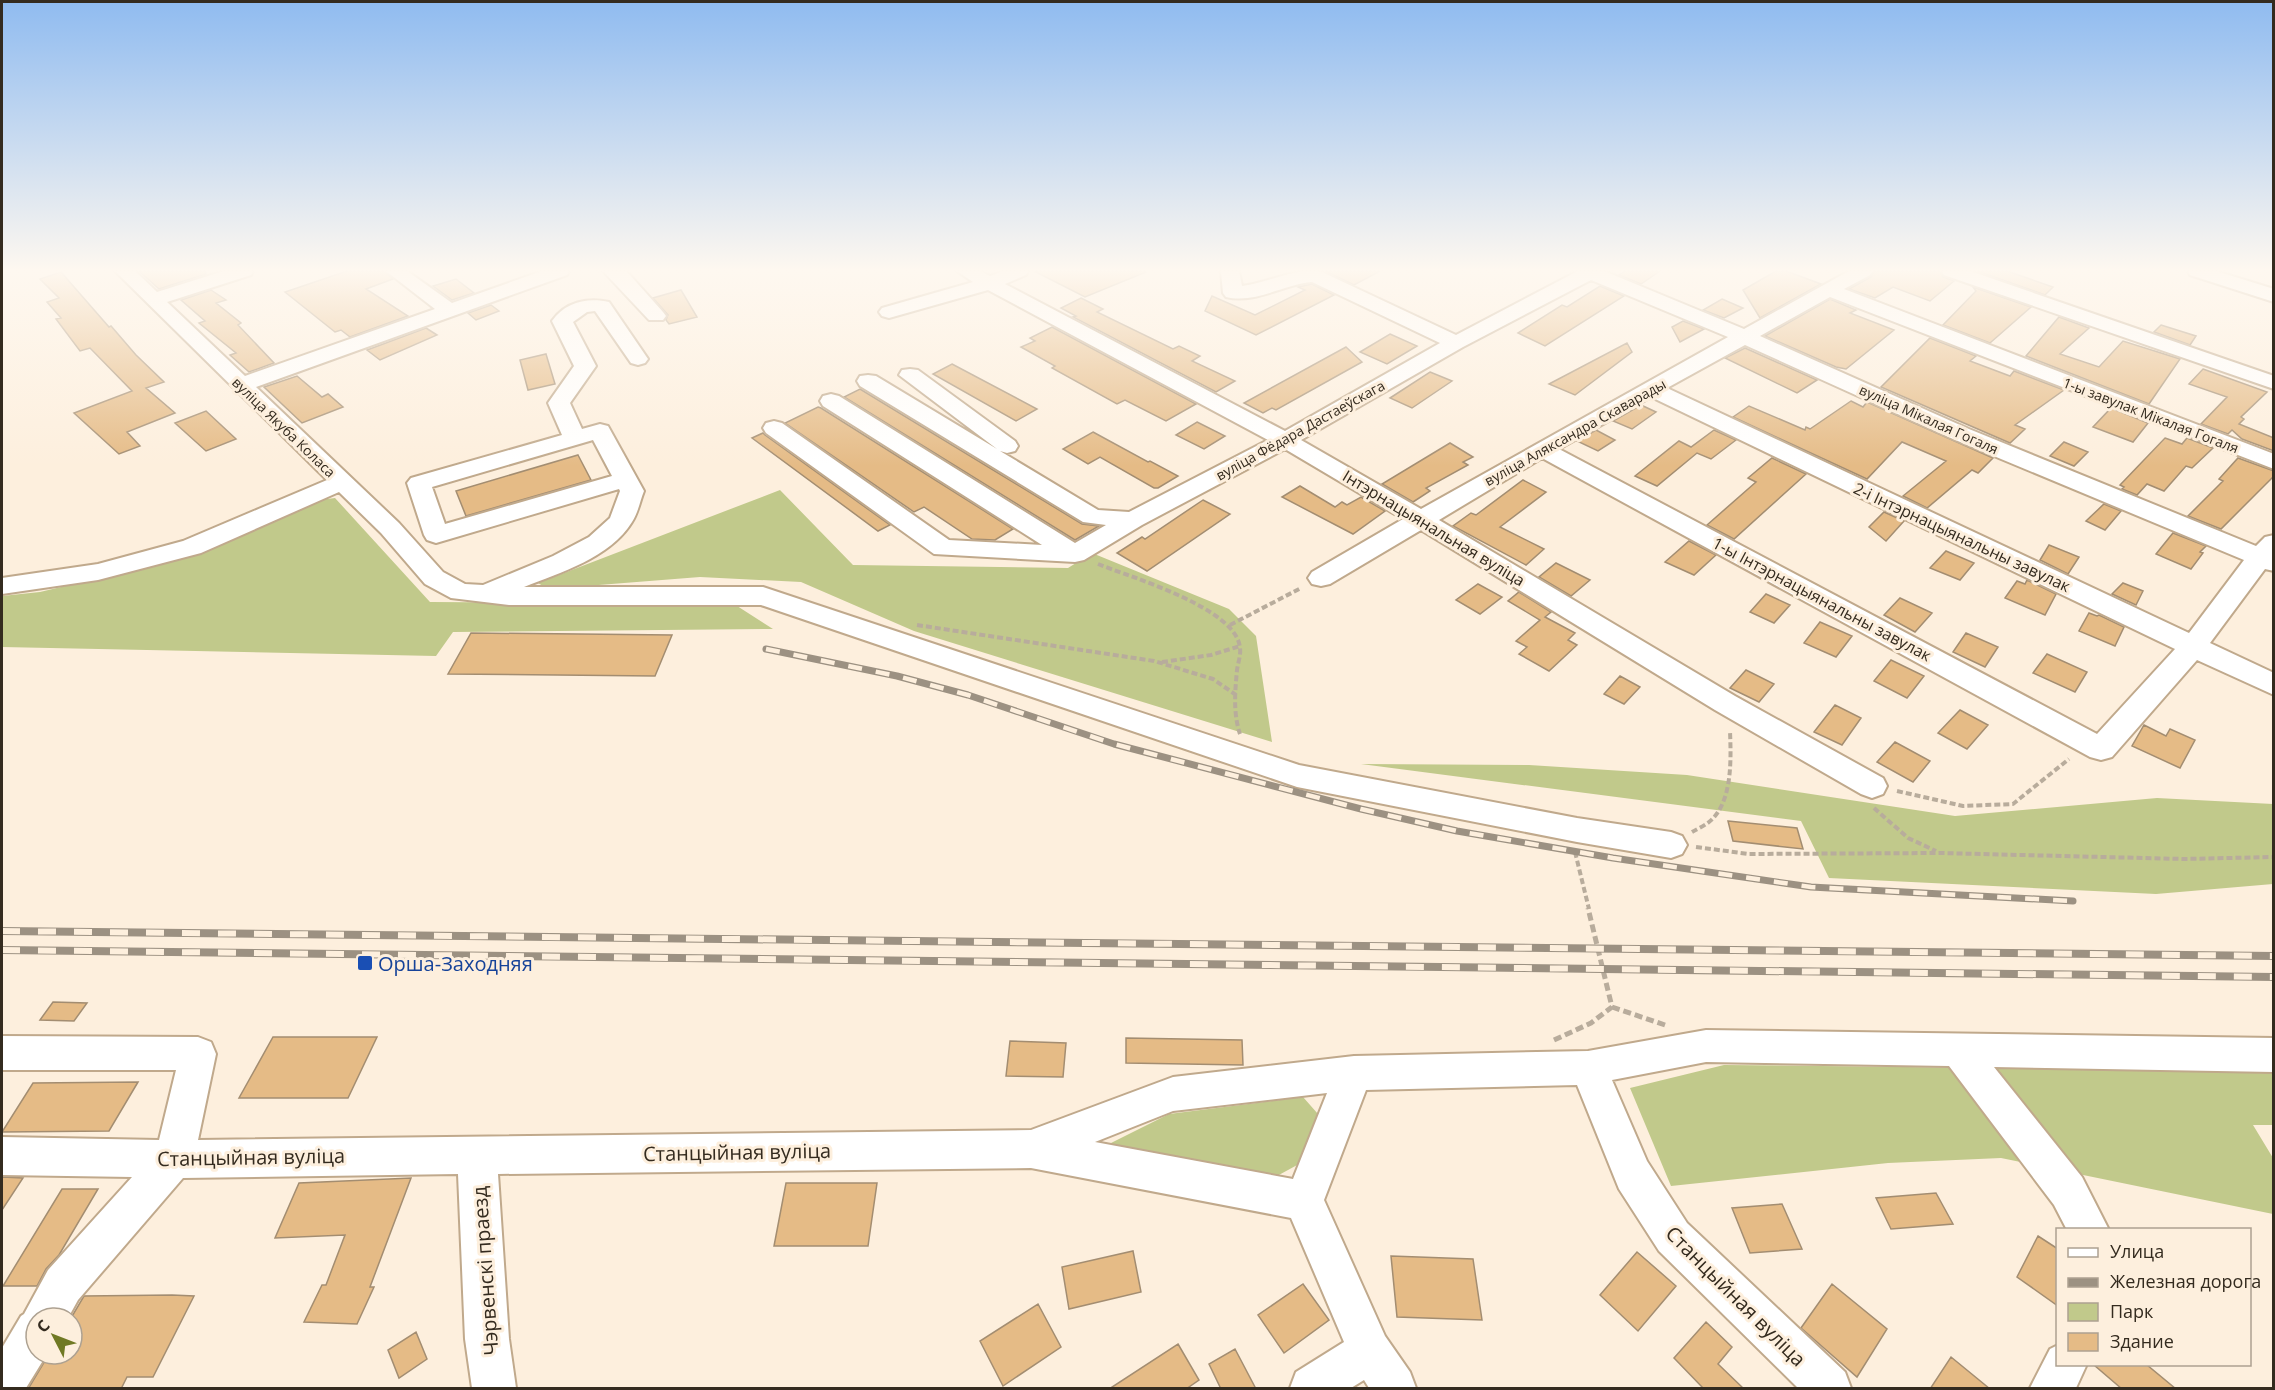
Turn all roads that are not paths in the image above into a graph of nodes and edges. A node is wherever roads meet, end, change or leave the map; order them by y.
1 (190, 336) edge
2 (377, 336) edge
3 (570, 336) edge
4 (622, 336) edge
5 (1087, 336) edge
6 (1439, 336) edge
7 (1471, 336) edge
8 (1743, 336) joint
9 (1947, 336) edge
10 (2140, 336) edge
11 (1456, 344) junction
12 (638, 359) dead end
13 (910, 375) dead end
14 (868, 381) dead end
15 (2274, 382) edge
16 (240, 385) junction
17 (1651, 389) junction
18 (831, 401) dead end
19 (774, 428) dead end
20 (575, 438) junction
21 (1285, 440) junction
22 (1542, 449) junction
23 (2274, 462) edge
24 (626, 479) junction
25 (341, 483) junction
26 (1133, 520) junction
27 (1422, 520) junction
28 (1075, 554) junction
29 (2269, 554) edge
30 (1320, 578) road end
31 (2, 586) edge
32 (483, 594) junction
33 (2194, 646) junction
34 (2274, 685) edge
35 (1872, 796) road end
36 (1671, 845) road end
37 (1959, 1051) junction
38 (2, 1053) edge
39 (2274, 1055) edge
40 (1588, 1068) junction
41 (1354, 1073) junction
42 (1031, 1149) junction
43 (477, 1154) junction
44 (2, 1156) edge
45 (174, 1159) junction
46 (1304, 1201) junction
47 (2089, 1228) edge
48 (51, 1306) edge
49 (24, 1351) edge
50 (1370, 1351) junction
51 (2064, 1366) edge
52 (2, 1389) edge
53 (495, 1389) edge
54 (1312, 1389) edge
55 (1394, 1389) edge
56 (1829, 1389) edge
57 (2052, 1389) edge

1 - 16 street, вуліца Якуба Коласа
2 - 16 street
3 - 20 street
4 - 12 street
5 - 21 street, Інтэрнацыянальная вуліца
6 - 11 street
7 - 11 street, вуліца Фёдара Дастаеўскага
8 - 17 street, вуліца Аляксандра Скаварады
8 - 29 street, вуліца Мікалая Гогаля
9 - 23 street, 1-ы завулак Мікалая Гогаля
10 - 15 street
11 - 21 street, вуліца Фёдара Дастаеўскага
13 - 26 street
14 - 26 street
16 - 25 street, вуліца Якуба Коласа
17 - 22 street, вуліца Аляксандра Скаварады
17 - 33 street, 2-і Інтэрнацыянальны завулак
18 - 28 street
19 - 28 street
20 - 24 street
20 - 24 street
21 - 26 street, вуліца Фёдара Дастаеўскага
21 - 27 street, Інтэрнацыянальная вуліца
22 - 27 street, вуліца Аляксандра Скаварады
22 - 33 street, 1-ы Інтэрнацыянальны завулак
24 - 32 street
25 - 31 street
25 - 32 street, вуліца Якуба Коласа
26 - 28 street, вуліца Фёдара Дастаеўскага
27 - 30 street, вуліца Аляксандра Скаварады
27 - 35 street, Інтэрнацыянальная вуліца
29 - 33 street
32 - 36 street, вуліца Якуба Коласа
33 - 34 street, 2-і Інтэрнацыянальны завулак
37 - 39 street
37 - 40 street
37 - 47 street
38 - 45 street
40 - 41 street
40 - 56 street, Станцыйная вуліца
41 - 42 street
41 - 46 street
42 - 43 street, Станцыйная вуліца
42 - 46 street, Станцыйная вуліца
43 - 45 street, Станцыйная вуліца
43 - 53 street, Чэрвенскі праезд
44 - 45 street, Станцыйная вуліца
45 - 48 street
46 - 50 street
49 - 52 street
50 - 54 street
50 - 55 street
51 - 57 street

